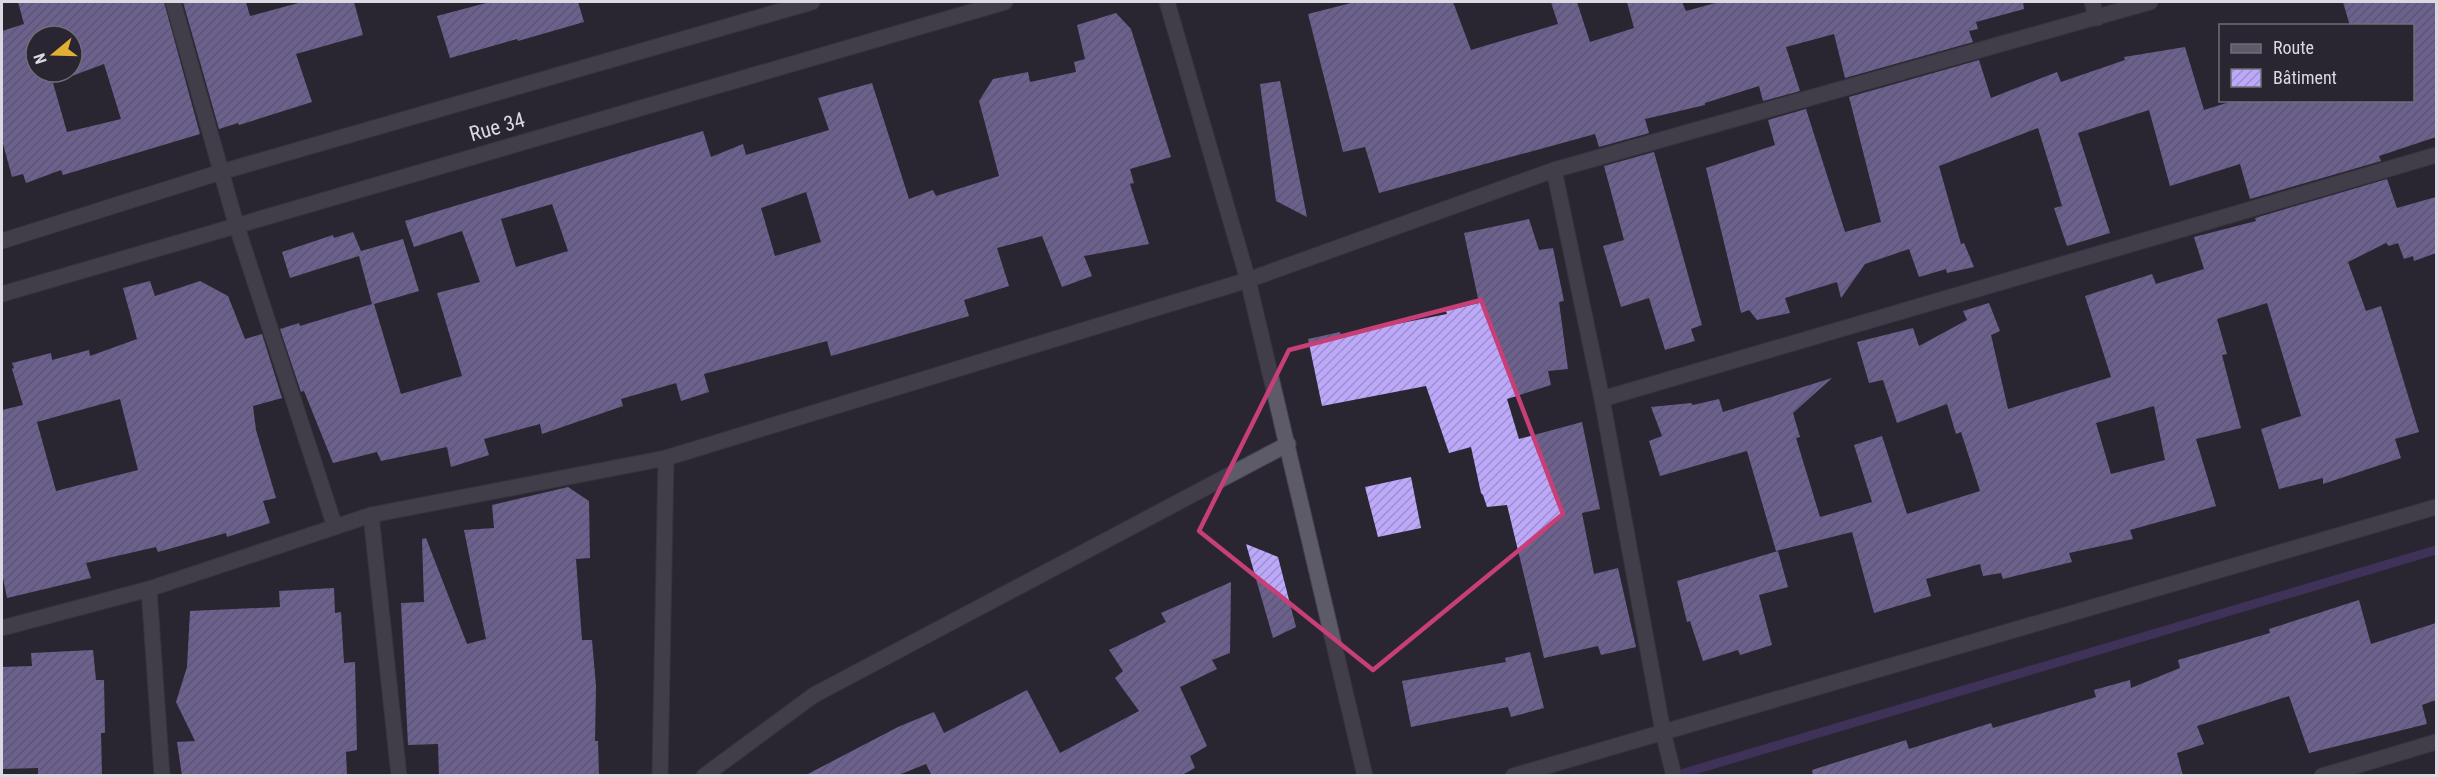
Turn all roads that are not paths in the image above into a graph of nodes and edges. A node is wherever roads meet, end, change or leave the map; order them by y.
1 (173, 2) edge
2 (812, 2) edge
3 (1005, 2) edge
4 (1167, 2) edge
5 (2092, 2) edge
6 (2150, 2) edge
7 (2097, 18) junction
8 (2436, 155) edge
9 (1554, 170) junction
10 (221, 172) junction
11 (236, 224) junction
12 (2, 241) edge
13 (1248, 280) junction
14 (2, 294) edge
15 (1602, 399) junction
16 (1288, 444) junction
17 (666, 458) junction
18 (2436, 507) edge
19 (371, 515) junction
20 (335, 527) junction
21 (149, 589) junction
22 (2, 628) edge
23 (1663, 732) junction
24 (2436, 742) edge
25 (162, 776) edge
26 (399, 776) edge
27 (660, 776) edge
28 (704, 776) edge
29 (1365, 776) edge
30 (1513, 776) edge
31 (1674, 776) edge
32 (2322, 776) edge

1 - 10 street
2 - 10 street, Rue 34
3 - 11 street, Rue 34
4 - 13 street
5 - 7 street
6 - 7 street
7 - 9 street
8 - 15 street
9 - 13 street
9 - 15 street
10 - 11 street
10 - 12 street, Rue 34
11 - 14 street, Rue 34
11 - 20 street
13 - 16 street
13 - 17 street
15 - 23 street
16 - 28 street
16 - 29 street
17 - 19 street
17 - 27 street
18 - 23 street
19 - 20 street
19 - 26 street
20 - 21 street
21 - 22 street
21 - 25 street
23 - 30 street
23 - 31 street
24 - 32 street

